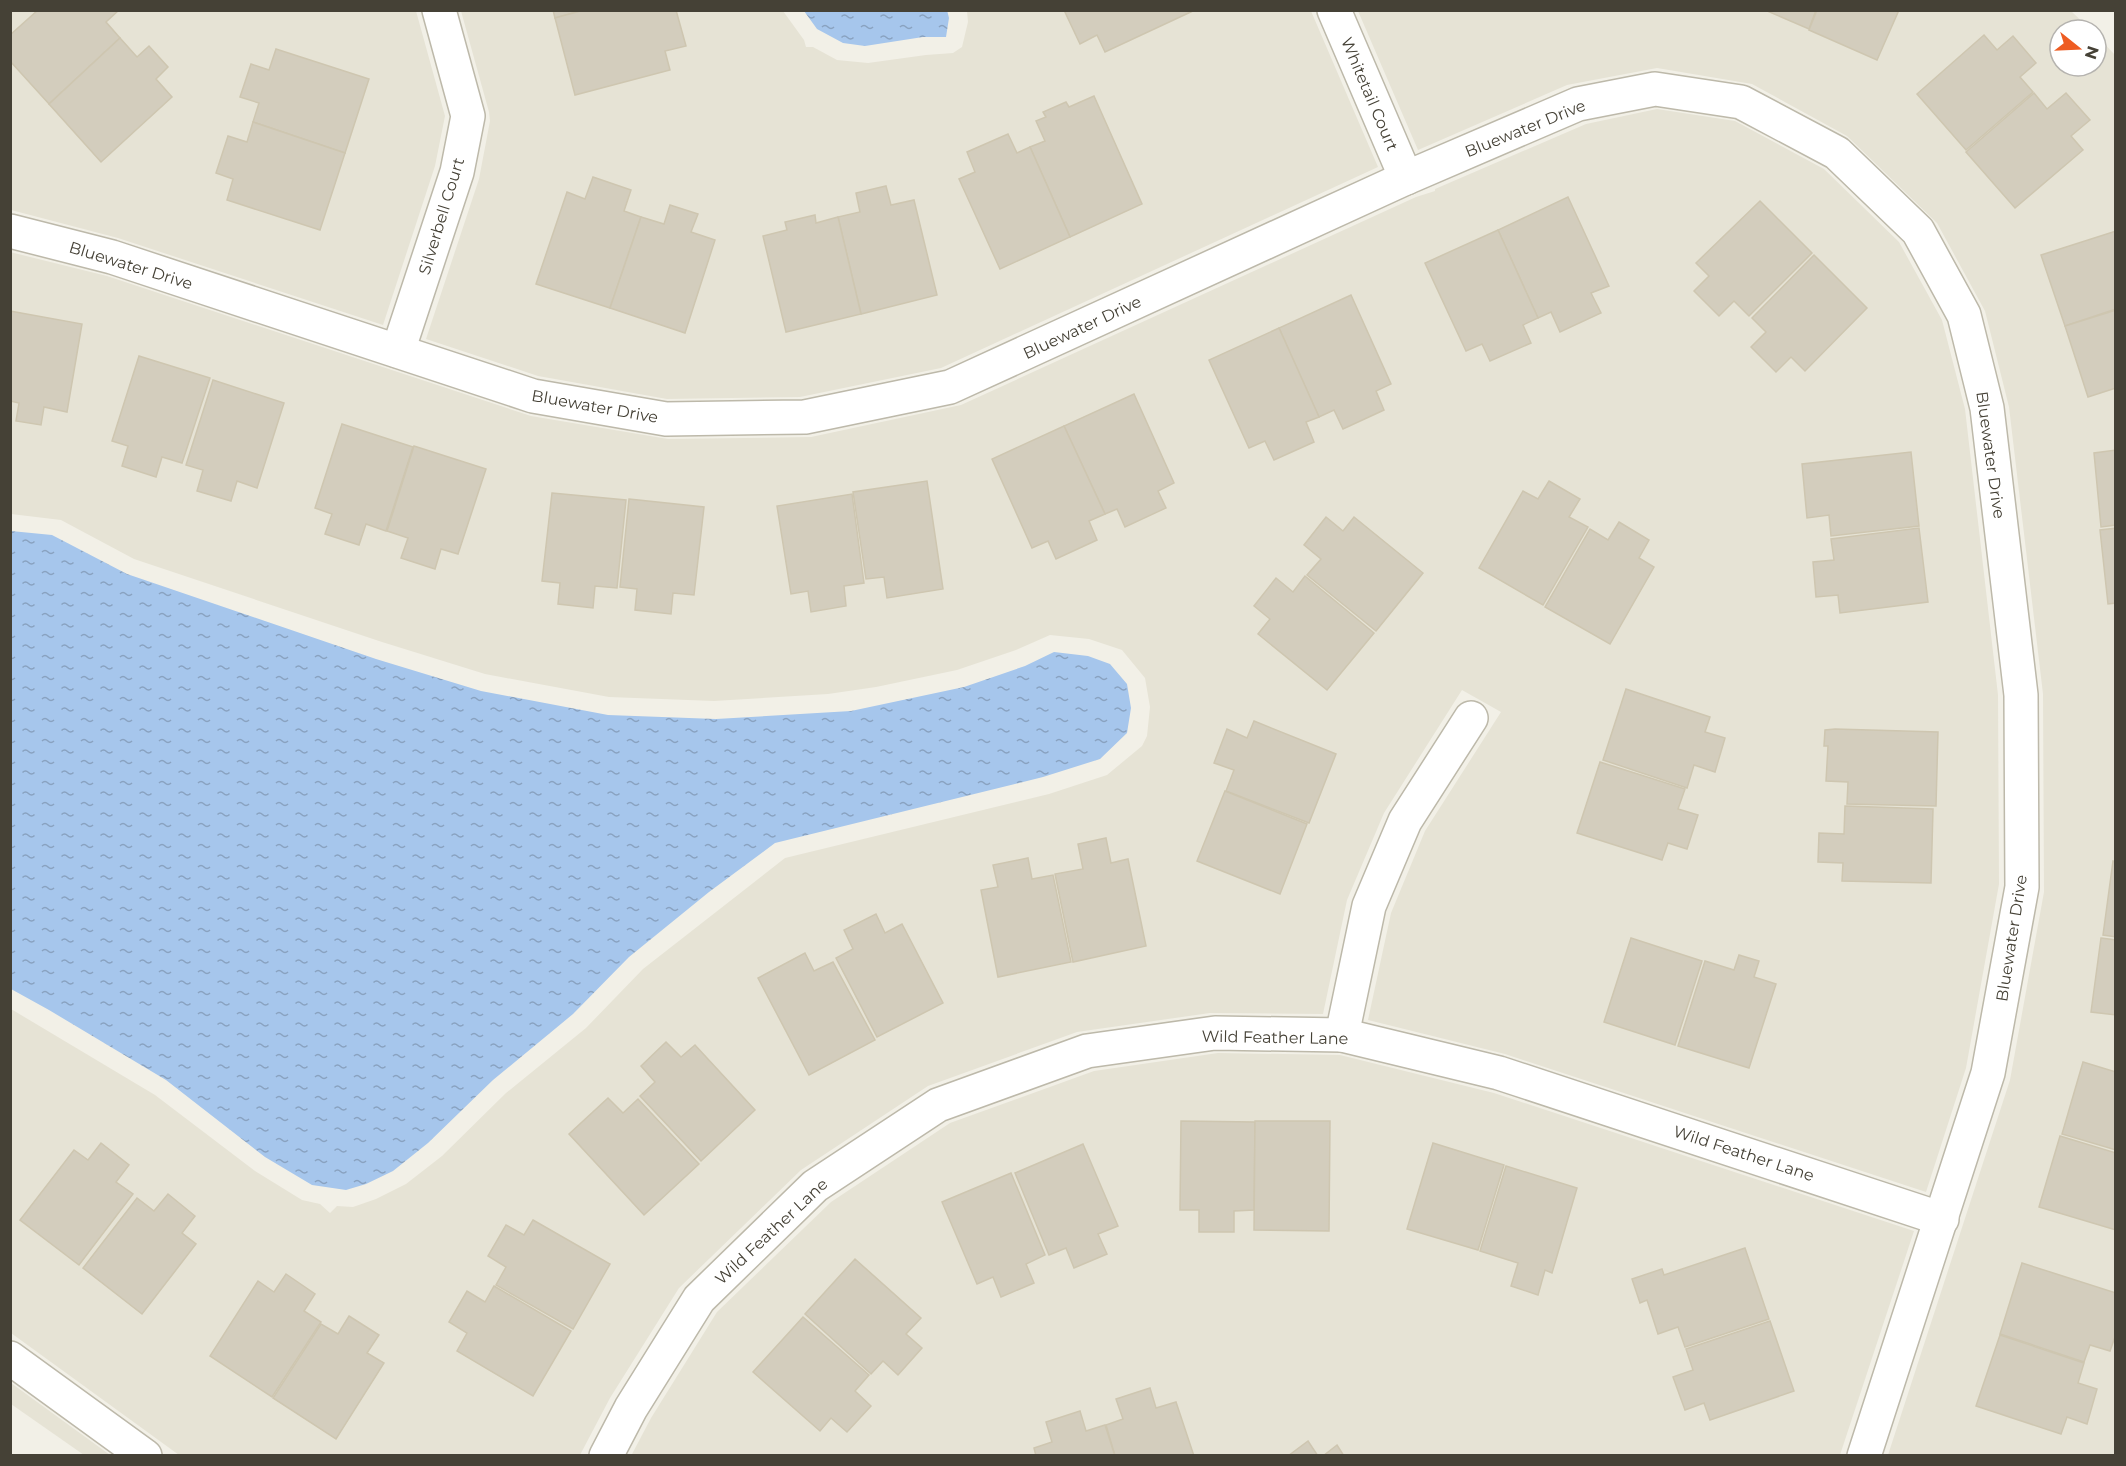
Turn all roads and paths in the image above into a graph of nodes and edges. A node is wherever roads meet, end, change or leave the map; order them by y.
1 (439, 10) edge
2 (1334, 10) edge
3 (1406, 178) junction
4 (10, 231) edge
5 (398, 351) junction
6 (1471, 718) dead end
7 (1342, 1035) junction
8 (1942, 1219) junction
9 (10, 1358) edge
10 (145, 1455) edge
11 (606, 1455) edge
12 (1864, 1455) edge

1 - 5 street, Silverbell Court
2 - 3 street, Whitetail Court
3 - 5 street, Bluewater Drive
3 - 8 street, Bluewater Drive
4 - 5 street, Bluewater Drive
6 - 7 street
7 - 8 street, Wild Feather Lane
7 - 11 street, Wild Feather Lane
8 - 12 street, Bluewater Drive
9 - 10 street

